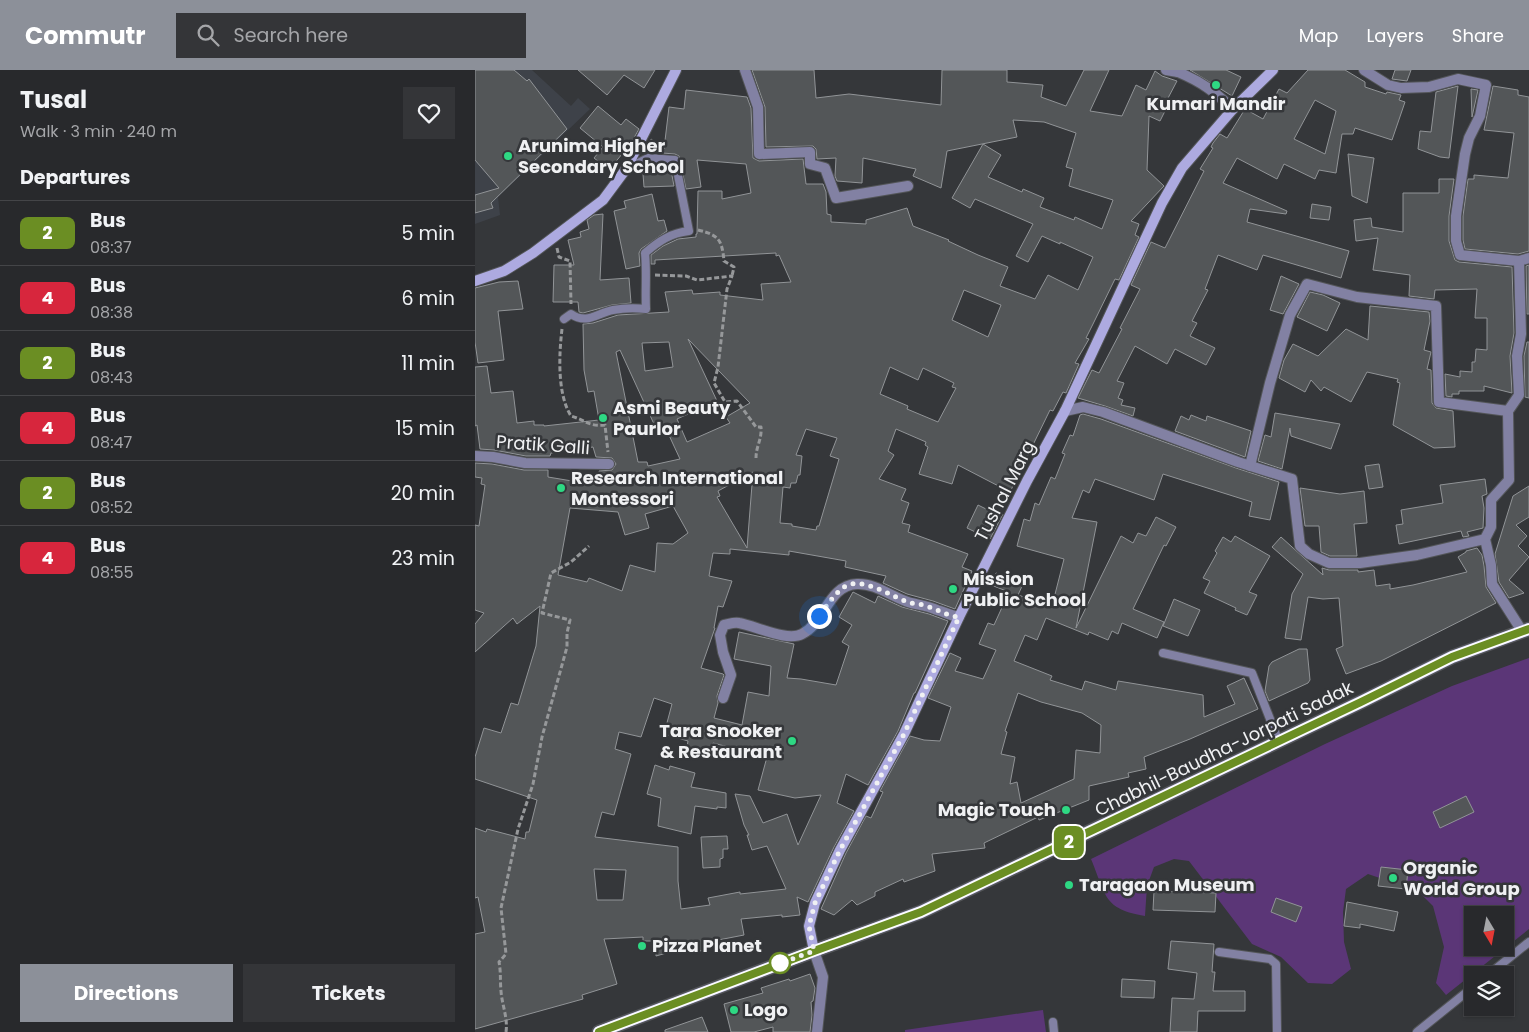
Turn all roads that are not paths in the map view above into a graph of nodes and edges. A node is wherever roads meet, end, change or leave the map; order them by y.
1 (676, 70) edge
2 (745, 70) edge
3 (1167, 70) edge
4 (1273, 70) edge
5 (1365, 70) edge
6 (1178, 71) edge
7 (1233, 109) junction
8 (626, 169) junction
9 (908, 186) dead end
10 (1524, 260) edge
11 (475, 281) edge
12 (564, 319) dead end
13 (1065, 411) junction
14 (1508, 411) junction
15 (475, 456) edge
16 (609, 464) road end
17 (1250, 466) junction
18 (1485, 539) junction
19 (959, 617) junction
20 (1525, 630) edge
21 (1163, 653) dead end
22 (723, 698) dead end
23 (1279, 742) junction
24 (1529, 942) edge
25 (814, 951) junction
26 (1219, 952) dead end
27 (1499, 966) edge
28 (1464, 994) edge
29 (1053, 1022) dead end
30 (599, 1032) edge
31 (817, 1032) edge
32 (1054, 1032) edge
33 (1277, 1032) edge
34 (1417, 1032) edge

1 - 8 street
2 - 9 street
3 - 6 street
4 - 7 street, Tushal Marg
5 - 10 street
6 - 7 street
7 - 13 street, Tushal Marg
8 - 11 street
8 - 12 lane
10 - 14 street
13 - 17 street
13 - 19 street, Tushal Marg
14 - 17 street
14 - 18 street
15 - 16 street, Pratik Galli
17 - 18 street
18 - 20 street
19 - 22 street
19 - 25 street, Tushal Marg
20 - 23 main road, Chabhil-Baudha-Jorpati Sadak
21 - 23 lane
23 - 25 main road, Chabhil-Baudha-Jorpati Sadak
24 - 27 lane
25 - 30 main road, Chabhil-Baudha-Jorpati Sadak
25 - 31 street
26 - 33 lane
28 - 34 lane
29 - 32 lane

